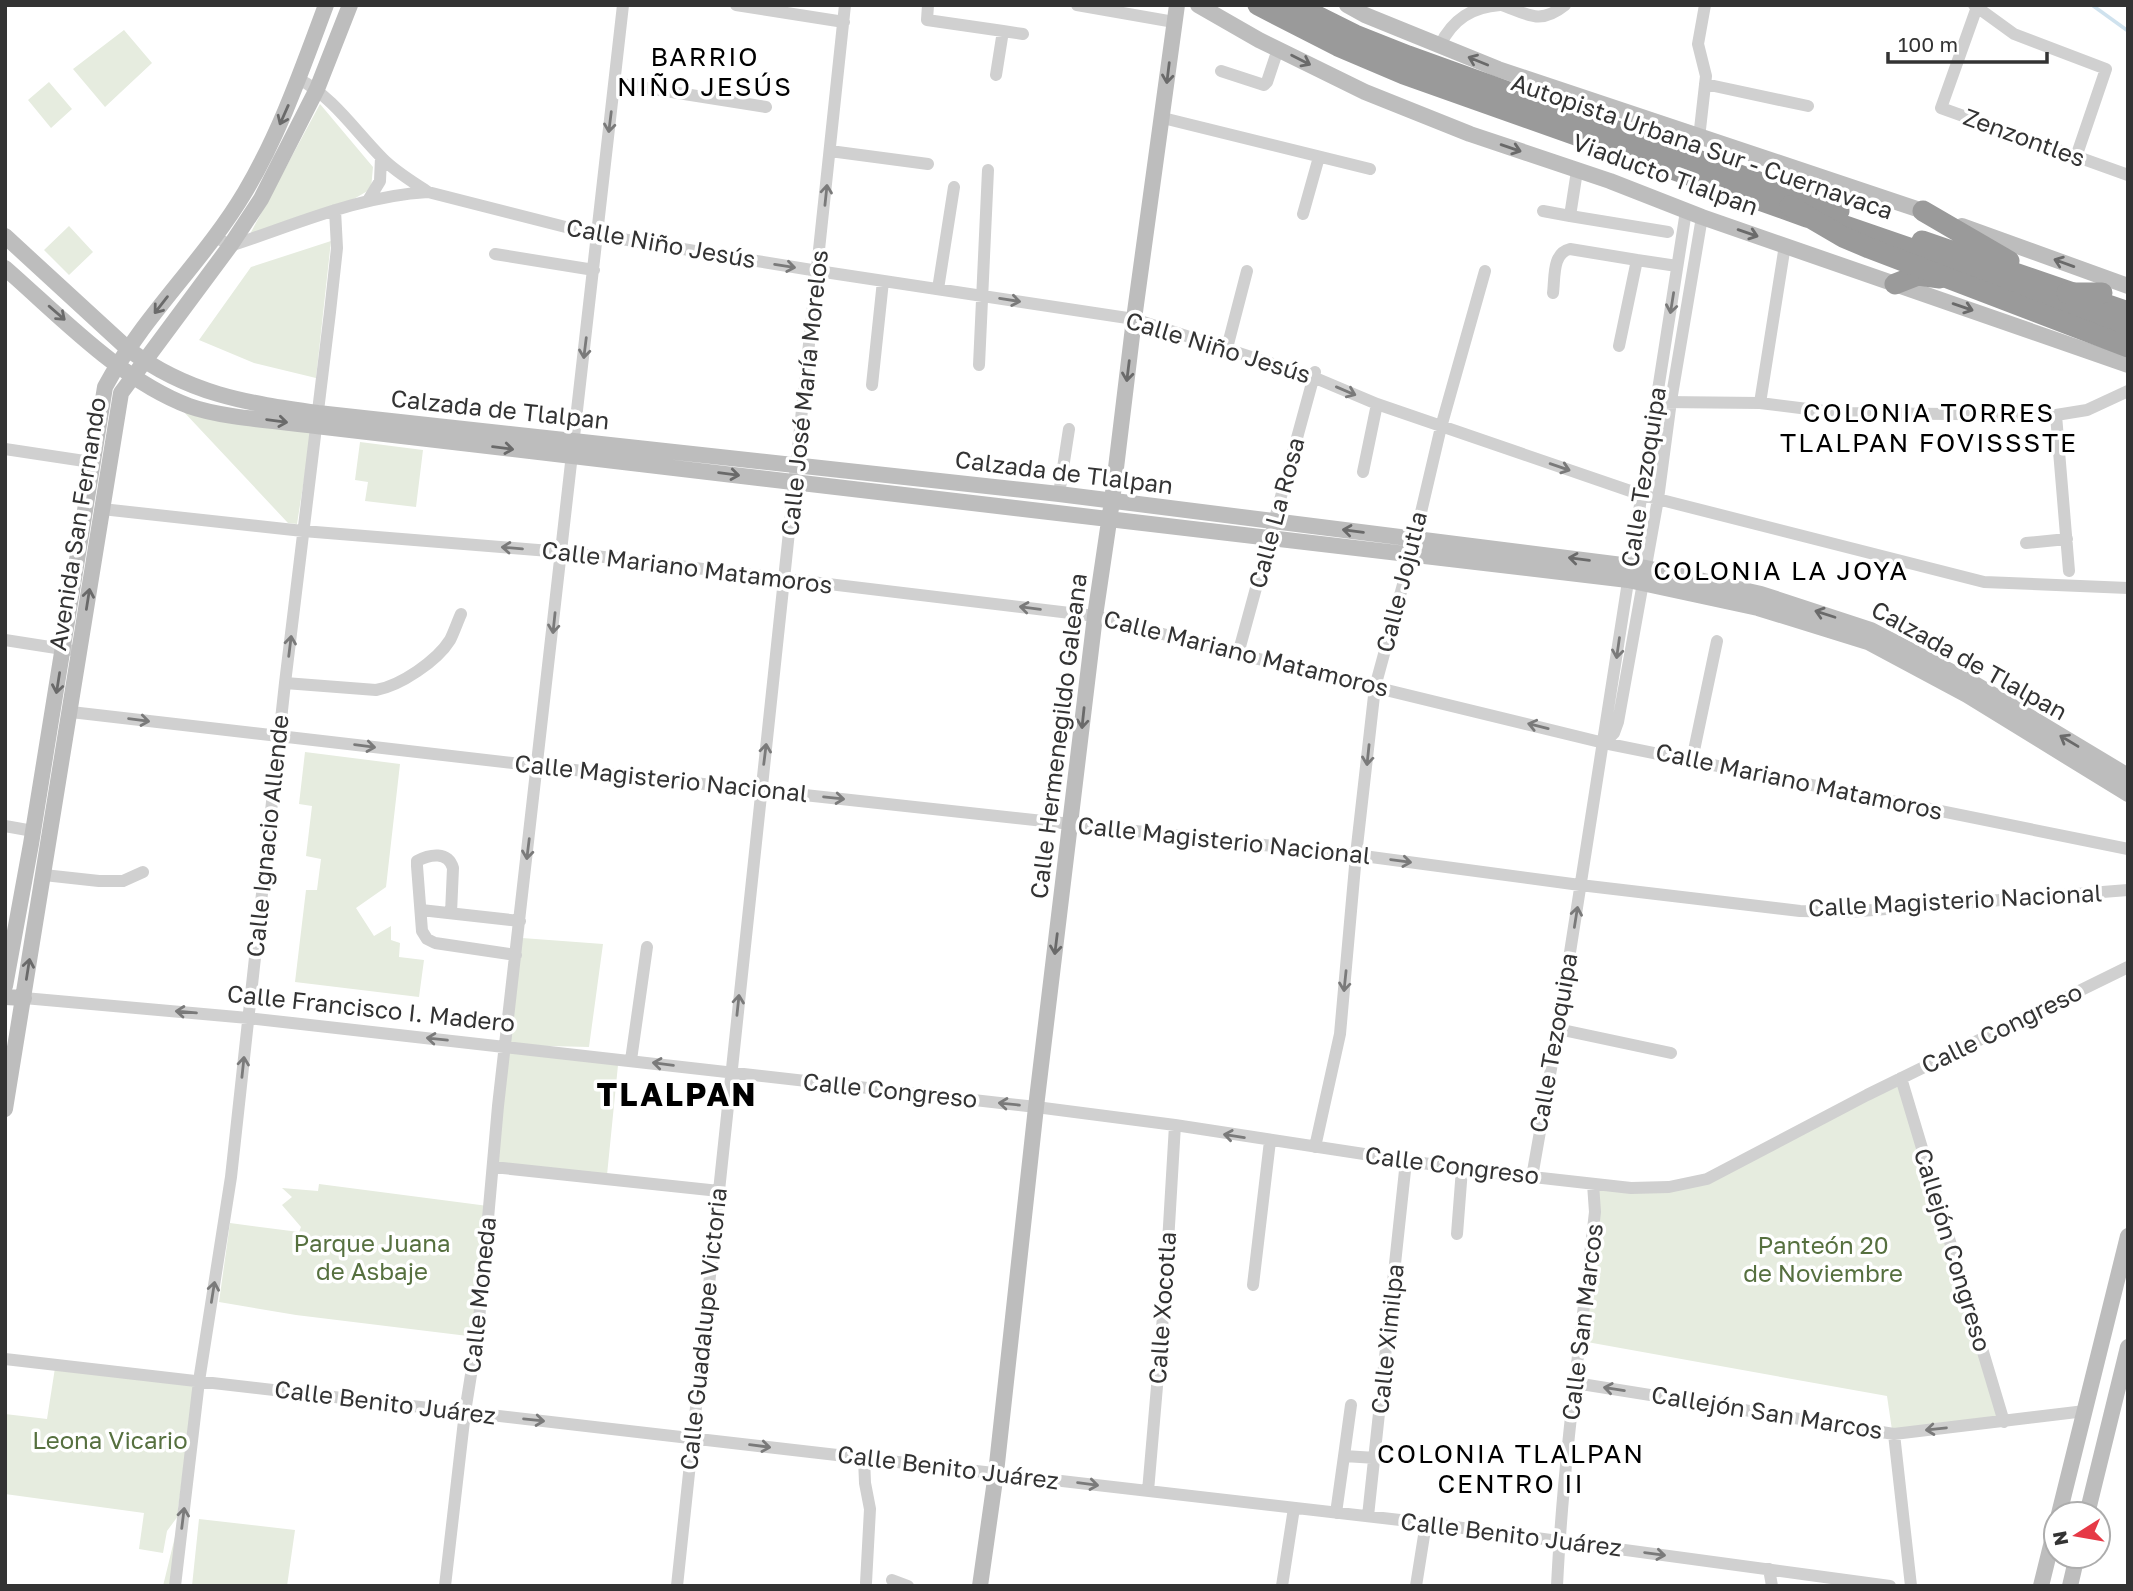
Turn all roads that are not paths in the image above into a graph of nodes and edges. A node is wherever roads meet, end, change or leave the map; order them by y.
1 (326, 5) edge
2 (350, 5) edge
3 (623, 5) edge
4 (736, 5) edge
5 (845, 5) edge
6 (928, 5) edge
7 (1077, 5) edge
8 (1177, 5) edge
9 (1198, 5) edge
10 (1258, 5) edge
11 (1266, 5) edge
12 (1284, 5) edge
13 (1295, 5) edge
14 (1348, 5) edge
15 (1501, 5) edge
16 (1565, 5) edge
17 (1705, 5) edge
18 (1976, 6) edge
19 (844, 22) junction
20 (1174, 22) junction
21 (1003, 31) junction
22 (1023, 34) dead end
23 (1440, 45) junction
24 (1278, 49) junction
25 (307, 55) junction
26 (329, 59) junction
27 (1221, 71) dead end
28 (996, 75) dead end
29 (299, 79) junction
30 (615, 83) junction
31 (1705, 84) junction
32 (317, 89) junction
33 (1808, 106) dead end
34 (766, 107) dead end
35 (1163, 118) junction
36 (1699, 138) junction
37 (830, 151) junction
38 (1319, 156) junction
39 (381, 157) junction
40 (2076, 157) junction
41 (928, 164) dead end
42 (1370, 169) dead end
43 (988, 170) dead end
44 (1577, 171) junction
45 (2128, 175) edge
46 (954, 187) dead end
47 (428, 192) junction
48 (369, 200) junction
49 (1790, 206) junction
50 (335, 210) junction
51 (1543, 211) dead end
52 (1686, 211) junction
53 (1923, 211) junction
54 (1303, 214) dead end
55 (1570, 216) junction
56 (1702, 217) junction
57 (1668, 232) dead end
58 (597, 235) junction
59 (5, 236) edge
60 (215, 236) junction
61 (1785, 245) junction
62 (230, 246) junction
63 (495, 254) dead end
64 (1637, 260) junction
65 (1677, 266) junction
66 (5, 268) edge
67 (594, 270) junction
68 (818, 271) junction
69 (1247, 271) dead end
70 (1485, 271) dead end
71 (883, 281) junction
72 (1895, 284) junction
73 (2128, 286) edge
74 (938, 289) junction
75 (2042, 290) junction
76 (1553, 293) dead end
77 (2067, 293) junction
78 (983, 296) junction
79 (2128, 302) edge
80 (2128, 313) edge
81 (1134, 319) junction
82 (2128, 326) edge
83 (1619, 346) dead end
84 (2128, 347) edge
85 (1227, 348) junction
86 (128, 349) junction
87 (145, 361) junction
88 (117, 365) junction
89 (979, 365) dead end
90 (2128, 365) edge
91 (1314, 375) junction
92 (132, 377) junction
93 (872, 385) dead end
94 (2128, 391) edge
95 (1671, 401) junction
96 (1377, 404) junction
97 (1656, 404) junction
98 (1760, 404) junction
99 (2056, 415) junction
100 (317, 420) junction
101 (1441, 427) junction
102 (1069, 429) dead end
103 (5, 449) edge
104 (572, 449) junction
105 (91, 462) junction
106 (1363, 472) dead end
107 (796, 474) junction
108 (1059, 494) junction
109 (1642, 495) junction
110 (1658, 499) junction
111 (1112, 500) junction
112 (102, 509) junction
113 (1110, 518) junction
114 (1274, 521) junction
115 (303, 531) junction
116 (1270, 538) junction
117 (1414, 538) junction
118 (2067, 539) junction
119 (2026, 543) dead end
120 (562, 552) junction
121 (1411, 555) junction
122 (2069, 571) dead end
123 (1637, 574) junction
124 (785, 579) junction
125 (2128, 588) edge
126 (461, 614) dead end
127 (1095, 616) junction
128 (5, 640) edge
129 (1717, 641) dead end
130 (63, 649) junction
131 (80, 652) junction
132 (1238, 654) junction
133 (285, 683) junction
134 (1375, 687) junction
135 (71, 712) junction
136 (279, 736) junction
137 (1604, 743) junction
138 (1692, 760) junction
139 (538, 766) junction
140 (2128, 776) edge
141 (761, 790) junction
142 (2128, 794) edge
143 (1071, 825) junction
144 (5, 826) edge
145 (33, 831) junction
146 (2128, 849) edge
147 (1356, 855) junction
148 (144, 872) dead end
149 (44, 875) junction
150 (1580, 885) junction
151 (2128, 890) edge
152 (421, 910) junction
153 (451, 913) junction
154 (520, 921) junction
155 (647, 947) dead end
156 (516, 955) junction
157 (2128, 967) edge
158 (5, 986) edge
159 (5, 997) edge
160 (24, 998) junction
161 (248, 1018) junction
162 (1558, 1029) junction
163 (505, 1046) junction
164 (1671, 1054) dead end
165 (631, 1060) junction
166 (730, 1073) junction
167 (1901, 1079) junction
168 (1035, 1107) junction
169 (5, 1109) edge
170 (1175, 1125) junction
171 (1270, 1141) junction
172 (1315, 1147) junction
173 (1406, 1161) junction
174 (492, 1167) junction
175 (1462, 1170) junction
176 (1532, 1177) junction
177 (1593, 1184) junction
178 (719, 1191) junction
179 (1457, 1234) dead end
180 (2128, 1236) edge
181 (1253, 1285) dead end
182 (2128, 1347) edge
183 (5, 1359) edge
184 (199, 1381) junction
185 (1575, 1383) junction
186 (1350, 1405) dead end
187 (2085, 1411) junction
188 (465, 1412) junction
189 (2004, 1422) junction
190 (1894, 1434) junction
191 (693, 1438) junction
192 (1344, 1456) junction
193 (864, 1458) junction
194 (1376, 1458) junction
195 (996, 1473) junction
196 (1148, 1491) junction
197 (2063, 1500) edge
198 (2090, 1500) edge
199 (1294, 1508) junction
200 (1336, 1513) junction
201 (1368, 1517) junction
202 (1426, 1523) junction
203 (1559, 1540) junction
204 (1769, 1569) junction
205 (892, 1580) dead end
206 (866, 1583) dead end
207 (982, 1585) edge
208 (175, 1586) edge
209 (445, 1586) edge
210 (677, 1586) edge
211 (908, 1586) edge
212 (1282, 1586) edge
213 (1416, 1586) edge
214 (1557, 1586) edge
215 (1772, 1586) edge
216 (1890, 1586) edge
217 (1911, 1586) edge

1 - 25 main road, Avenida San Fernando
2 - 26 main road, Avenida San Fernando
3 - 30 street, Calle Moneda
4 - 19 street
5 - 19 street, Calle José María Morelos
6 - 21 street
7 - 20 street
8 - 20 main road, Calle Hermenegildo Galeana
9 - 24 main road, Viaducto Tlalpan
10 - 75 highway, Viaducto Tlalpan
11 - 49 highway, Autopista Urbana Sur - Cuernavaca
12 - 77 highway, Autopista Urbana Sur - Cuernavaca
13 - 75 highway, Viaducto Tlalpan
14 - 23 main road, Viaducto Tlalpan
15 - 16 street
15 - 23 street
17 - 31 street
18 - 40 street
18 - 40 street, Zenzontles
19 - 37 street, Calle José María Morelos
20 -> 35 main road, Calle Hermenegildo Galeana
21 - 22 street
21 - 28 street
36 -> 23 main road, Viaducto Tlalpan
24 - 27 street
24 -> 44 main road, Viaducto Tlalpan
25 - 26 main road
25 - 29 main road, Avenida San Fernando
26 - 32 main road, Avenida San Fernando
29 - 32 street
29 -> 60 main road, Avenida San Fernando
30 - 34 street
30 -> 58 street, Calle Moneda
31 - 33 street
31 - 36 street
32 - 39 street
32 - 62 main road, Avenida San Fernando
35 - 38 street
35 - 81 main road, Calle Hermenegildo Galeana
36 - 53 main road, Viaducto Tlalpan
37 - 41 street
68 -> 37 street, Calle José María Morelos
38 - 42 street
38 - 54 street
39 - 47 street
39 - 48 street
40 - 45 street, Zenzontles
43 - 78 street
44 - 52 main road, Viaducto Tlalpan
44 - 55 street
46 - 74 street
47 - 48 street, Calle Niño Jesús
47 - 58 street, Calle Niño Jesús
48 - 50 street, Calle Niño Jesús
49 - 82 highway, Autopista Urbana Sur - Cuernavaca, bridge
49 - 84 highway, bridge
50 - 62 street, Calle Niño Jesús
50 - 100 street, Calle Ignacio Allende
51 - 55 street
52 - 56 main road, Viaducto Tlalpan
52 - 65 street, Calle Tezoquipa
73 -> 53 main road, Viaducto Tlalpan
53 - 75 highway
55 - 57 street
56 -> 61 main road, Viaducto Tlalpan
56 - 95 street, Calle Tezoquipa
58 - 67 street, Calle Moneda
58 -> 68 street, Calle Niño Jesús
59 - 86 main road, Calzada de Tlalpan
60 - 62 street
60 -> 86 main road, Avenida San Fernando
61 - 72 main road, Viaducto Tlalpan
61 - 98 street
62 - 87 main road, Avenida San Fernando
63 - 67 street
64 - 65 street
64 - 76 street
64 - 83 street
65 -> 97 street, Calle Tezoquipa
66 -> 88 main road, Calzada de Tlalpan
67 -> 104 street, Calle Moneda
68 - 71 street, Calle Niño Jesús
68 - 107 street, Calle José María Morelos
69 - 85 street
70 - 101 street, Calle Jojutla
71 - 74 street, Calle Niño Jesús
71 - 93 street
72 - 75 highway
72 -> 90 main road, Viaducto Tlalpan
74 - 78 street, Calle Niño Jesús
75 - 80 highway, Viaducto Tlalpan
75 - 82 highway, Viaducto Tlalpan
77 - 79 highway, bridge
77 - 80 highway, Autopista Urbana Sur - Cuernavaca
78 -> 81 street, Calle Niño Jesús
78 - 89 street
81 - 85 street, Calle Niño Jesús
81 -> 111 main road, Calle Hermenegildo Galeana
85 - 91 street, Calle Niño Jesús
86 - 87 main road, Calzada de Tlalpan
86 - 88 main road, Avenida San Fernando
87 - 92 main road, Avenida San Fernando
87 - 100 main road, Calzada de Tlalpan
88 - 92 main road, Calzada de Tlalpan
88 - 105 main road, Avenida San Fernando
91 -> 96 street, Calle Niño Jesús
91 - 114 street, Calle La Rosa
92 -> 100 main road, Calzada de Tlalpan
92 - 112 main road, Avenida San Fernando
94 - 99 street
95 - 97 street
95 - 98 street
95 - 110 street, Calle Tezoquipa
96 - 101 street, Calle Niño Jesús
96 - 106 street
97 - 109 street, Calle Tezoquipa
98 - 99 street
99 - 118 street
100 - 104 main road, Calzada de Tlalpan
100 - 115 street, Calle Ignacio Allende
101 -> 109 street, Calle Niño Jesús
101 - 117 street, Calle Jojutla
102 - 108 street
103 - 105 street
104 - 107 main road, Calzada de Tlalpan
104 - 120 street, Calle Moneda
105 - 130 main road, Avenida San Fernando
107 - 108 main road, Calzada de Tlalpan
107 - 113 main road, Calzada de Tlalpan
107 - 124 street, Calle José María Morelos
108 - 111 main road, Calzada de Tlalpan
109 - 110 street, Calle Niño Jesús
109 - 123 street, Calle Tezoquipa
110 - 123 street, Calle Tezoquipa
110 - 125 street, Calle Niño Jesús
111 - 113 main road, Calle Hermenegildo Galeana
111 - 114 main road, Calzada de Tlalpan
112 - 115 street, Calle Mariano Matamoros
131 -> 112 main road, Avenida San Fernando
113 - 116 main road, Calzada de Tlalpan
113 - 127 main road, Calle Hermenegildo Galeana
114 - 116 street, Calle La Rosa
117 -> 114 main road, Calzada de Tlalpan
120 -> 115 street, Calle Mariano Matamoros
133 -> 115 street, Calle Ignacio Allende
116 - 121 main road, Calzada de Tlalpan
116 - 132 street, Calle La Rosa
117 - 121 street, Calle Jojutla
123 -> 117 main road, Calzada de Tlalpan
118 - 119 street
118 - 122 street
120 - 124 street, Calle Mariano Matamoros
120 -> 139 street, Calle Moneda
121 - 123 main road, Calzada de Tlalpan
121 - 134 street, Calle Jojutla
123 - 137 street, Calle Tezoquipa
140 -> 123 main road, Calzada de Tlalpan
123 - 142 main road, Calzada de Tlalpan
127 -> 124 street, Calle Mariano Matamoros
141 -> 124 street, Calle José María Morelos
126 - 133 street
127 - 132 street, Calle Mariano Matamoros
127 -> 143 main road, Calle Hermenegildo Galeana
128 - 130 street
129 - 138 street
130 - 131 street
130 -> 145 main road, Avenida San Fernando
131 - 135 main road, Avenida San Fernando
132 - 134 street, Calle Mariano Matamoros
133 - 136 street, Calle Ignacio Allende
137 -> 134 street, Calle Mariano Matamoros
134 -> 147 street, Calle Jojutla
135 -> 136 street, Calle Magisterio Nacional
135 - 149 main road, Avenida San Fernando
136 -> 139 street, Calle Magisterio Nacional
136 - 161 street, Calle Ignacio Allende
137 - 138 street, Calle Mariano Matamoros
137 - 150 street, Calle Tezoquipa
138 - 146 street, Calle Mariano Matamoros
139 - 141 street, Calle Magisterio Nacional
139 -> 154 street, Calle Moneda
141 -> 143 street, Calle Magisterio Nacional
166 -> 141 street, Calle José María Morelos
143 - 147 street, Calle Magisterio Nacional
143 -> 168 main road, Calle Hermenegildo Galeana
144 - 145 street
145 - 158 main road, Avenida San Fernando
147 -> 150 street, Calle Magisterio Nacional
147 -> 172 street, Calle Jojutla
148 - 149 street
160 -> 149 main road, Avenida San Fernando
150 - 151 street, Calle Magisterio Nacional
162 -> 150 street, Calle Tezoquipa
152 - 153 street
152 - 153 street
152 - 156 street
153 - 154 street
154 - 156 street, Calle Moneda
155 - 165 street
156 - 163 street, Calle Moneda
157 - 167 street, Calle Congreso
159 - 160 main road, Calle Francisco I. Madero
161 -> 160 street, Calle Francisco I. Madero
160 - 169 main road, Avenida San Fernando
163 -> 161 street, Calle Francisco I. Madero
184 -> 161 street, Calle Ignacio Allende
162 - 164 street
162 - 176 street, Calle Tezoquipa
163 - 165 street, Calle Francisco I. Madero
163 - 174 street, Calle Moneda
166 -> 165 street, Calle Francisco I. Madero
168 -> 166 street, Calle Congreso
166 - 178 street, Calle Guadalupe Victoria
167 - 177 street, Calle Congreso
167 - 189 street, Callejón Congreso
168 - 170 street, Calle Congreso
168 - 195 main road, Calle Hermenegildo Galeana
171 -> 170 street, Calle Congreso
170 - 196 street, Calle Xocotla
171 - 172 street, Calle Congreso
171 - 181 street
172 - 173 street, Calle Congreso
173 - 175 street, Calle Congreso
173 - 194 street, Calle Ximilpa
174 - 178 street
174 - 188 street, Calle Moneda
175 - 176 street, Calle Congreso
175 - 179 street
176 - 177 street, Calle Congreso
177 - 185 street, Calle San Marcos
178 - 191 street, Calle Guadalupe Victoria
180 - 187 main road
182 - 198 main road
183 - 184 street, Calle Benito Juárez
184 - 188 street, Calle Benito Juárez
208 -> 184 street, Calle Ignacio Allende
190 -> 185 street, Callejón San Marcos
185 - 203 street, Calle San Marcos
186 - 192 street
187 - 189 street, Callejón San Marcos
187 - 197 main road
188 -> 191 street, Calle Benito Juárez
188 - 209 street, Calle Moneda
189 -> 190 street, Callejón San Marcos
190 - 217 street
191 -> 193 street, Calle Benito Juárez
191 - 210 street, Calle Guadalupe Victoria
192 - 194 street
192 - 200 street
193 - 195 street, Calle Benito Juárez
193 - 206 street
194 - 201 street, Calle Ximilpa
195 -> 196 street, Calle Benito Juárez
195 - 207 main road, Calle Hermenegildo Galeana
196 - 199 street, Calle Benito Juárez
199 - 200 street, Calle Benito Juárez
199 - 212 street
200 - 201 street, Calle Benito Juárez
201 - 202 street, Calle Benito Juárez
202 - 203 street, Calle Benito Juárez
202 - 213 street
203 -> 204 street, Calle Benito Juárez
203 - 214 street, Calle San Marcos
204 - 215 street
204 - 216 street, Calle Benito Juárez
205 - 211 street

